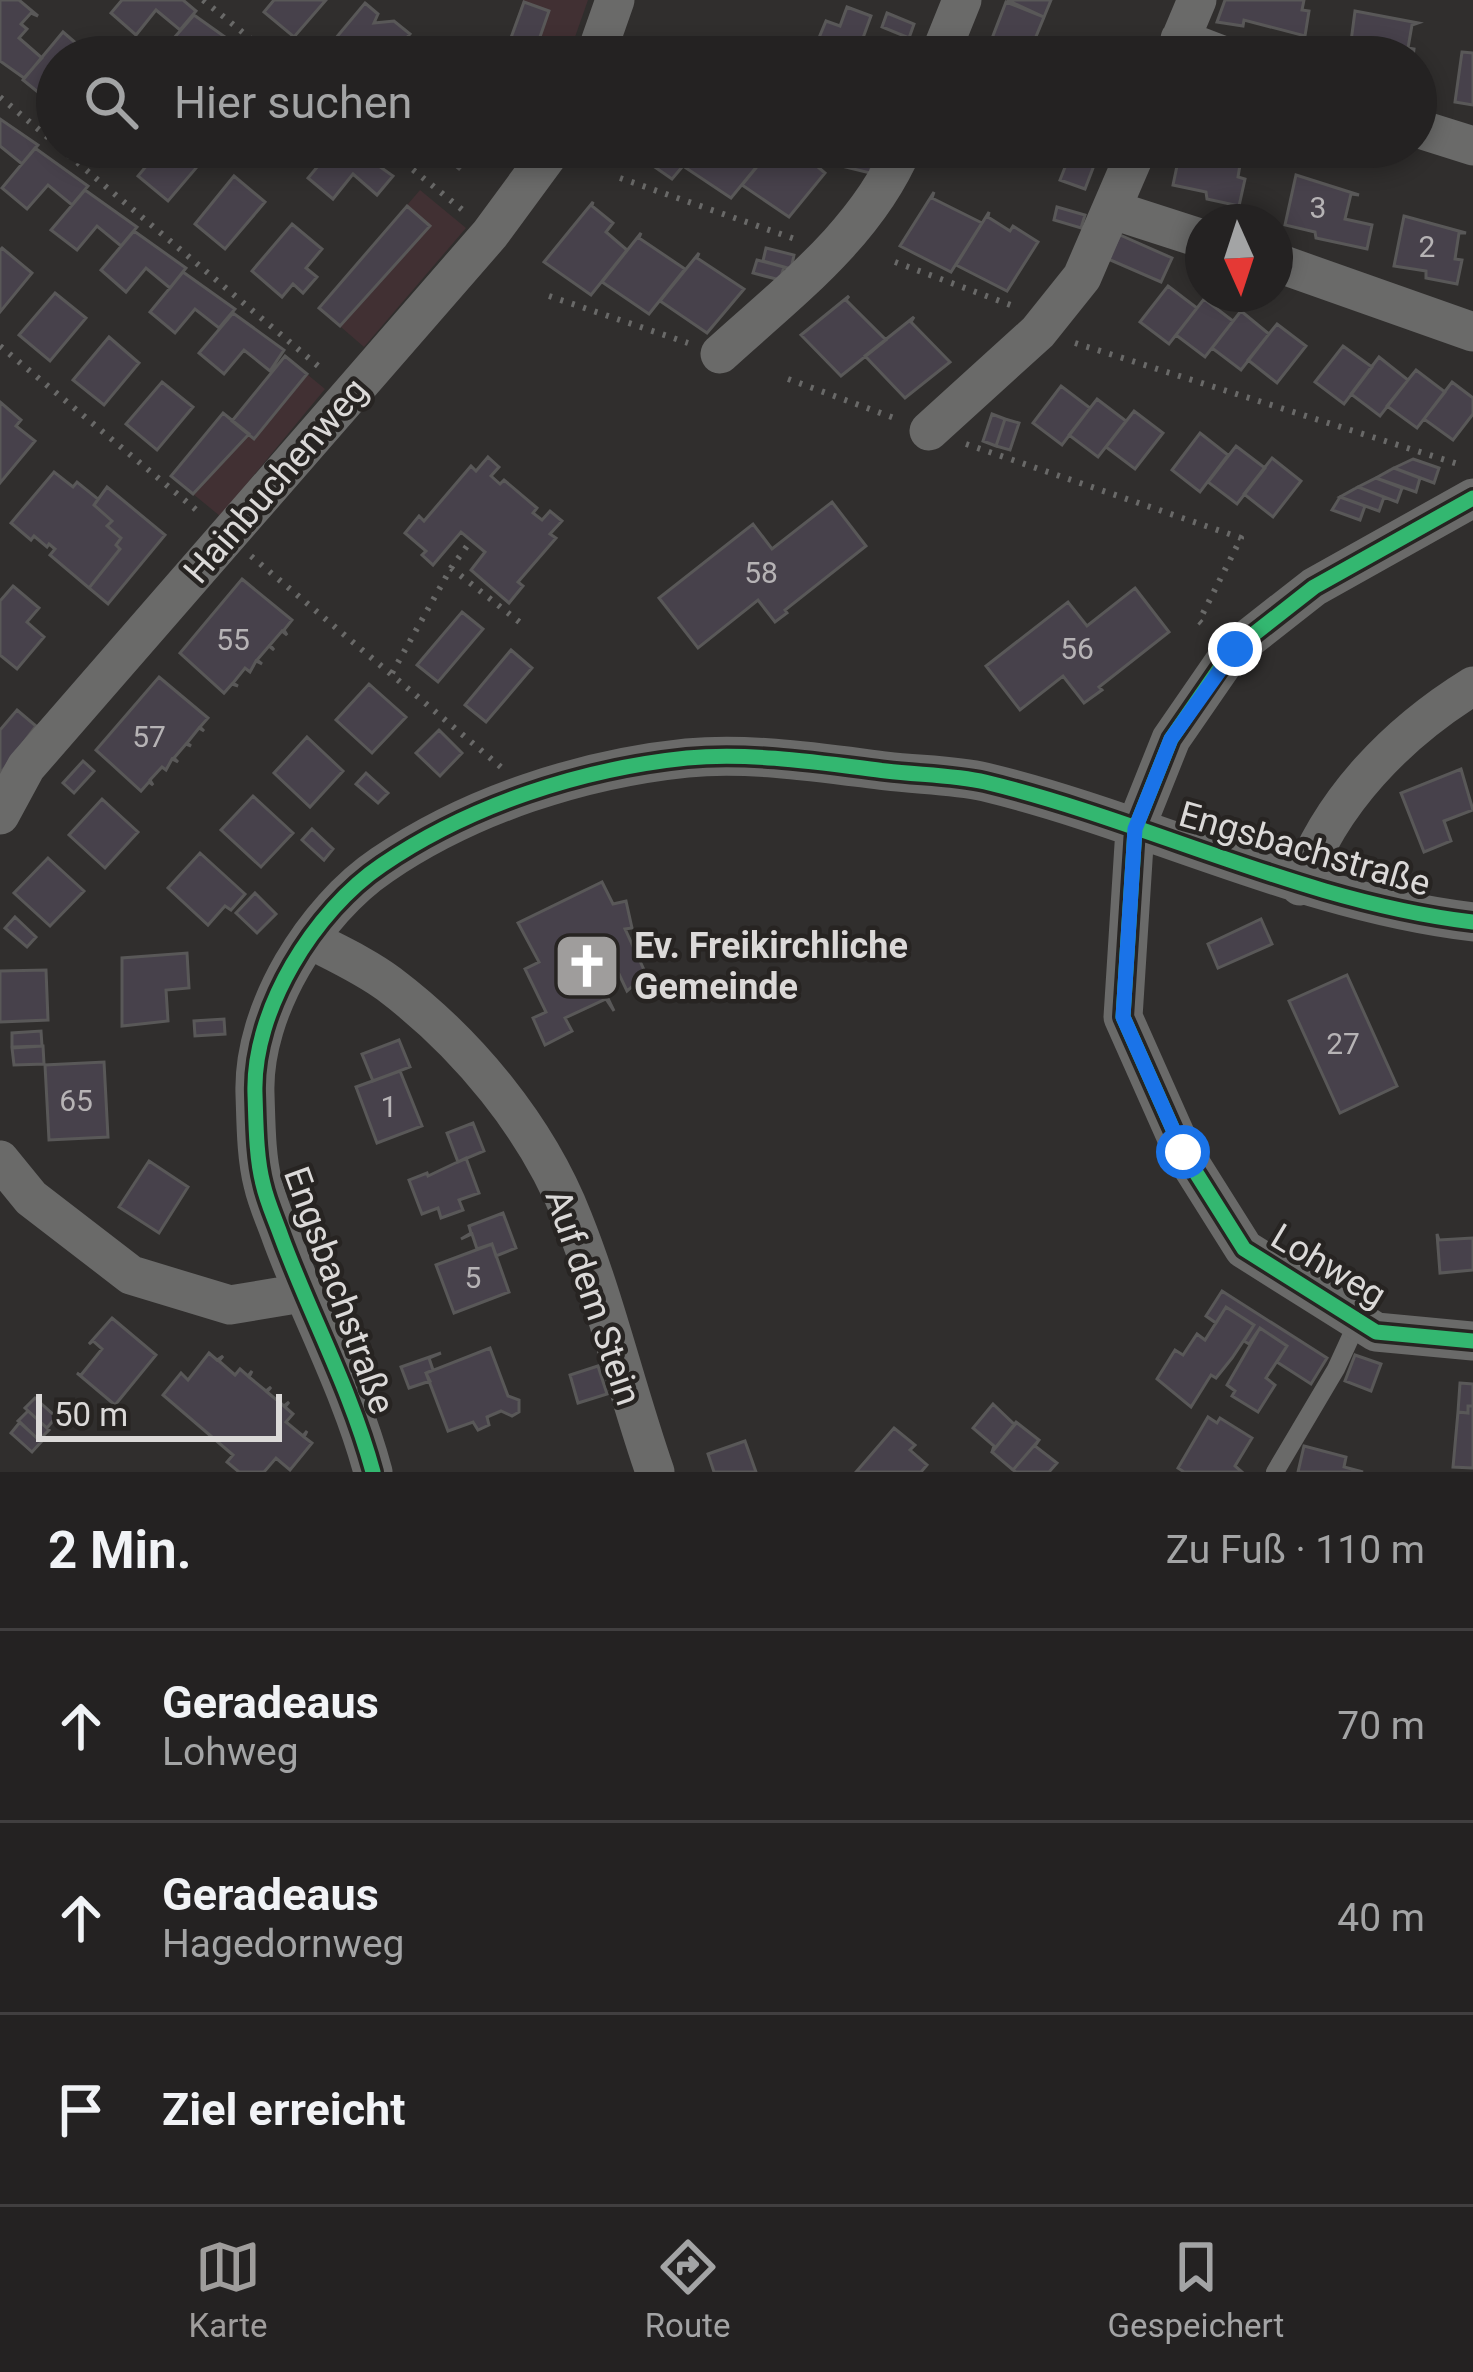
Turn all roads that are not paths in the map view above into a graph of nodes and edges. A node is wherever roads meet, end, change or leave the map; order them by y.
1 (615, 0) edge
2 (962, 0) edge
3 (1197, 0) edge
4 (602, 36) edge
5 (947, 36) edge
6 (1181, 36) edge
7 (1437, 135) edge
8 (1473, 146) edge
9 (542, 168) edge
10 (894, 168) edge
11 (1130, 168) edge
12 (1113, 210) junction
13 (1185, 233) edge
14 (1293, 268) edge
15 (1473, 332) edge
16 (720, 354) road end
17 (929, 431) road end
18 (1473, 499) edge
19 (1473, 686) edge
20 (0, 815) edge
21 (1135, 829) junction
22 (1300, 886) junction
23 (1473, 922) edge
24 (309, 939) junction
25 (0, 1160) edge
26 (302, 1293) junction
27 (1358, 1321) junction
28 (1473, 1341) edge
29 (373, 1472) edge
30 (655, 1472) edge
31 (1275, 1472) edge

1 - 4 street
2 - 5 street
3 - 6 street
7 - 8 street
9 - 20 street, Hainbuchenweg
10 - 16 street
11 - 12 street
12 - 13 street
12 - 17 street
14 - 15 street
18 - 21 street, Lohweg
19 - 22 street
21 - 22 street, Engsbachstraße
21 - 24 street, Engsbachstraße
21 - 27 street, Lohweg
22 - 23 street, Engsbachstraße
24 - 26 street, Engsbachstraße
24 - 30 street, Auf dem Stein
25 - 26 street
26 - 29 street, Engsbachstraße
27 - 28 street, Lohweg
27 - 31 lane

